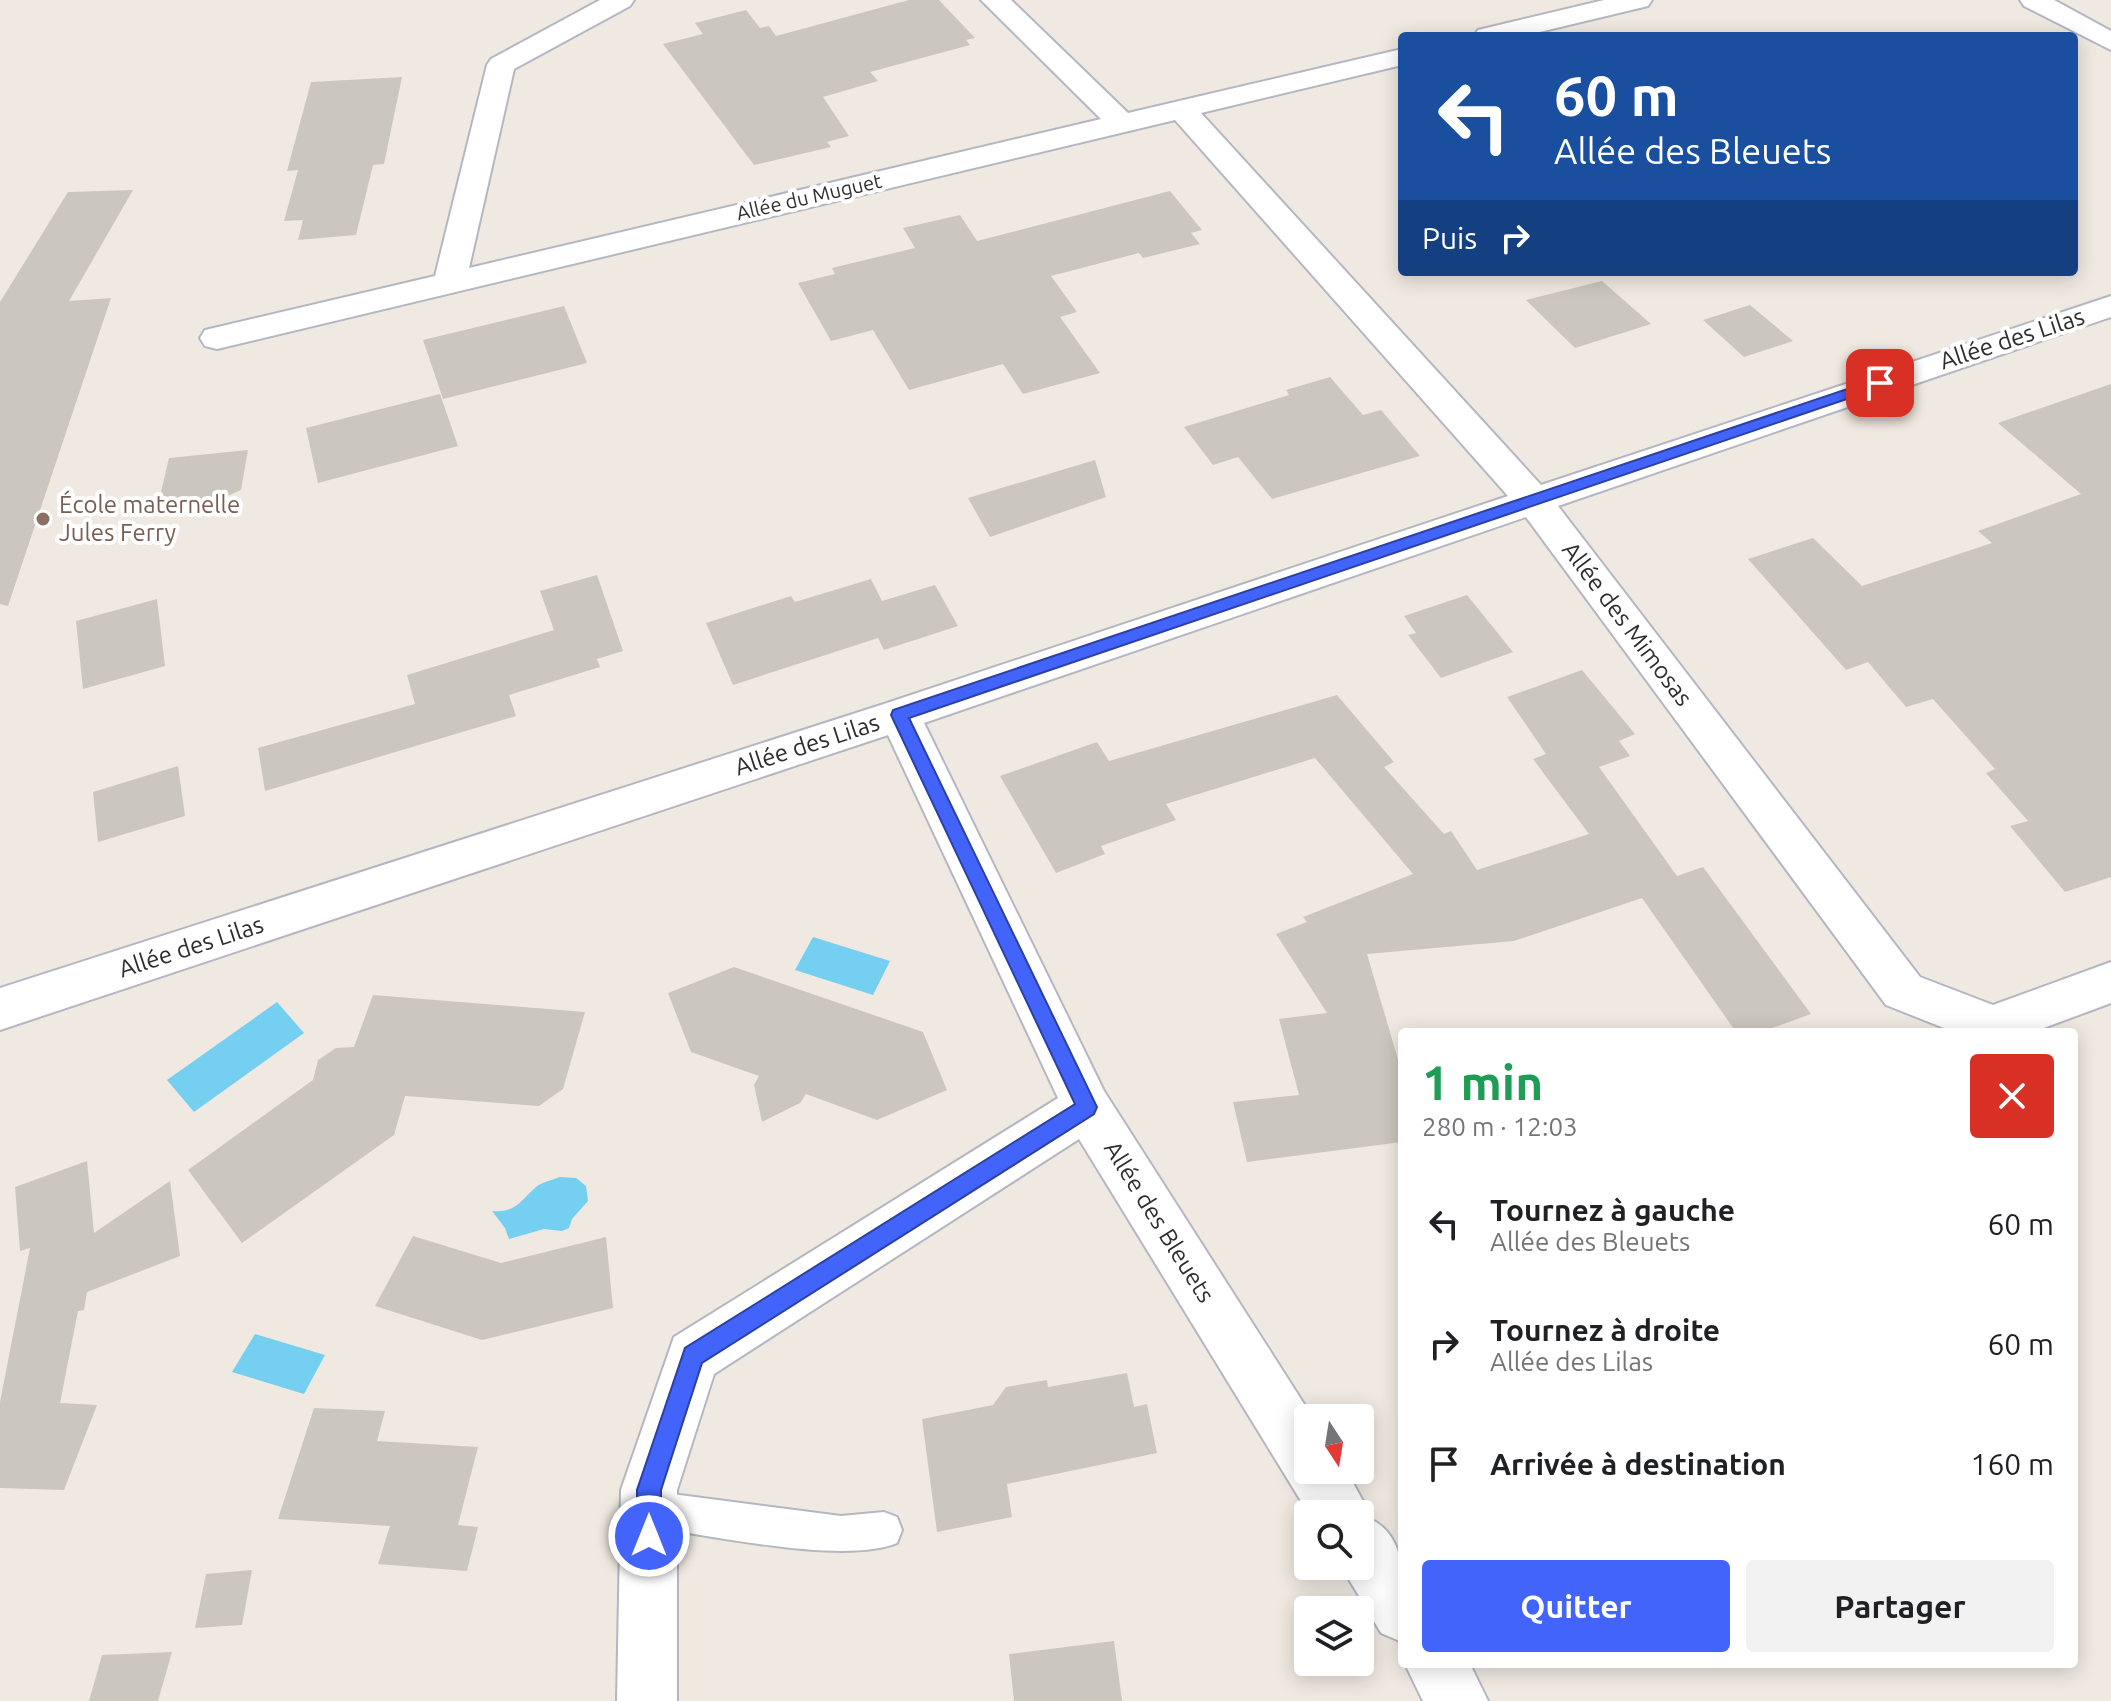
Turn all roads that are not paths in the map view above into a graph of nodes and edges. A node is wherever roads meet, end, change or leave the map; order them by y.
1 (620, 0) edge
2 (995, 0) edge
3 (1638, 0) edge
4 (2034, 0) edge
5 (1505, 32) edge
6 (2111, 42) edge
7 (1398, 58) edge
8 (1182, 110) junction
9 (1122, 124) junction
10 (450, 281) junction
11 (2111, 306) edge
12 (217, 338) dead end
13 (1532, 499) junction
14 (899, 715) junction
15 (2111, 982) edge
16 (0, 1009) edge
17 (1087, 1107) junction
18 (1294, 1439) edge
19 (649, 1509) junction
20 (884, 1530) dead end
21 (1374, 1567) edge
22 (1398, 1606) edge
23 (1437, 1668) edge
24 (647, 1701) edge
25 (1458, 1701) edge

1 - 10 street
2 - 9 street
3 - 5 street
4 - 6 street
7 - 8 street, Allée du Muguet
8 - 9 street, Allée du Muguet
8 - 13 street, Allée des Mimosas
9 - 10 street, Allée du Muguet
10 - 12 street, Allée du Muguet
11 - 13 street, Allée des Lilas
13 - 14 street, Allée des Lilas
13 - 15 street, Allée des Mimosas
14 - 16 street, Allée des Lilas
14 - 17 street, Allée des Bleuets
17 - 18 street, Allée des Bleuets
17 - 19 street
19 - 20 lane
19 - 24 street
21 - 22 street
23 - 25 street

